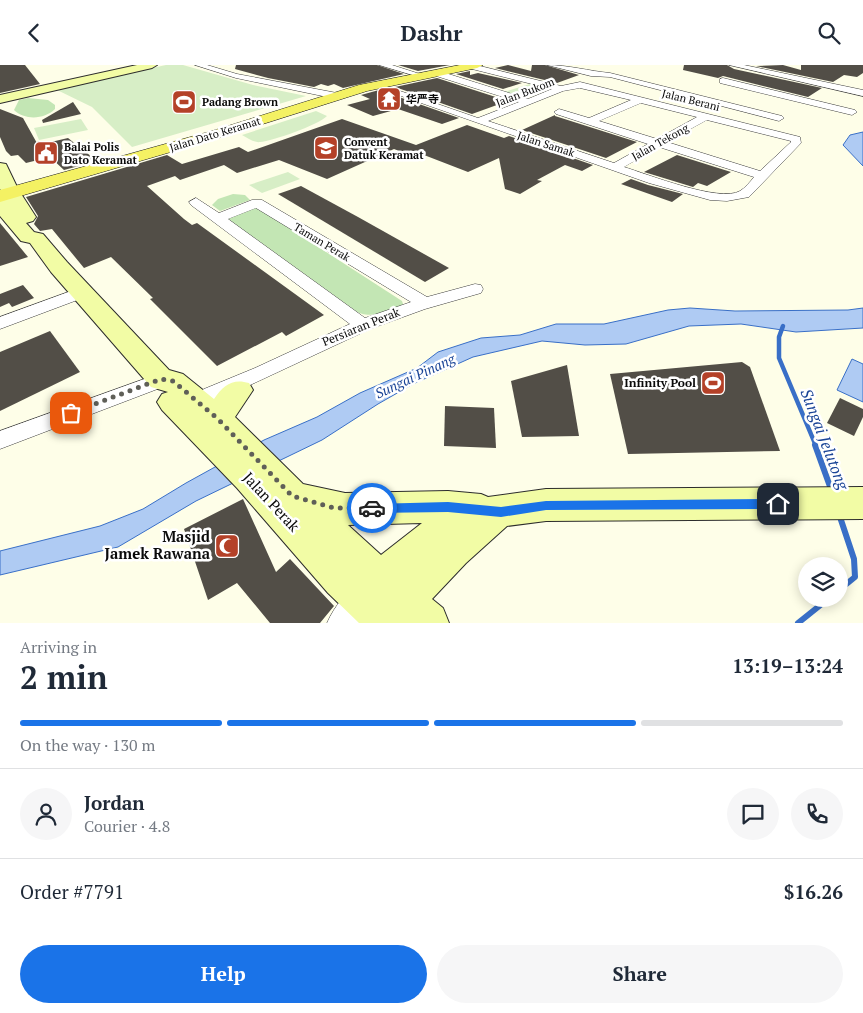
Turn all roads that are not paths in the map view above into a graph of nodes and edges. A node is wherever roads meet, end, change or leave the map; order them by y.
1 (152, 65) edge
2 (199, 65) edge
3 (383, 65) edge
4 (472, 65) edge
5 (551, 65) edge
6 (733, 65) edge
7 (748, 68) junction
8 (626, 69) dead end
9 (436, 73) junction
10 (416, 74) junction
11 (610, 75) junction
12 (802, 79) junction
13 (723, 81) dead end
14 (856, 82) dead end
15 (374, 85) junction
16 (580, 85) joint
17 (788, 86) junction
18 (843, 88) junction
19 (561, 89) junction
20 (773, 93) junction
21 (863, 93) edge
22 (334, 95) junction
23 (0, 98) edge
24 (640, 100) junction
25 (530, 102) junction
26 (817, 103) junction
27 (559, 112) dead end
28 (852, 112) dead end
29 (704, 117) junction
30 (779, 118) dead end
31 (479, 121) junction
32 (591, 121) junction
33 (658, 143) junction
34 (615, 167) junction
35 (0, 168) edge
36 (762, 176) junction
37 (4, 194) edge
38 (196, 202) dead end
39 (218, 218) junction
40 (475, 289) dead end
41 (82, 292) junction
42 (424, 303) junction
43 (0, 323) edge
44 (364, 325) junction
45 (150, 379) junction
46 (245, 384) joint
47 (207, 420) junction
48 (0, 440) edge
49 (271, 483) junction
50 (863, 503) edge
51 (501, 512) junction
52 (386, 612) edge

1 - 23 main road
2 - 22 street
3 - 10 street
4 - 9 main road, Jalan Dato Keramat
4 - 10 main road, Jalan Dato Keramat
4 - 19 street
5 - 11 street
6 - 7 street
7 - 12 street
7 - 17 street
8 - 11 street
9 - 15 main road, Jalan Dato Keramat
9 - 25 street
10 - 22 main road, Jalan Dato Keramat
11 - 30 street
12 - 17 street
12 - 18 street
13 - 20 street
14 - 18 street
15 - 22 main road, Jalan Dato Keramat
15 - 31 street, Jalan Samak
16 - 19 street, Jalan Bukom
16 - 24 street, Jalan Berani
17 - 20 street
18 - 21 street
18 - 26 street
19 - 25 street, Jalan Bukom
20 - 26 street
22 - 37 main road, Jalan Dato Keramat
24 - 29 street, Jalan Berani
24 - 32 street
25 - 31 street, Jalan Bukom
26 - 28 street
27 - 32 street
29 - 33 street, Jalan Tekong
29 - 36 street, Jalan Berani
31 - 34 street, Jalan Samak
32 - 33 street
33 - 34 street, Jalan Tekong
33 - 36 street
34 - 36 street, Jalan Samak
35 - 37 main road, Jalan Perak
37 - 41 main road, Jalan Perak
38 - 39 street
39 - 42 street, Taman Perak
39 - 44 street
40 - 42 street, Persiaran Perak
41 - 43 street
41 - 45 main road, Jalan Perak
42 - 44 street, Persiaran Perak
44 - 46 street, Persiaran Perak
45 - 47 main road, Jalan Perak
45 - 48 street
46 - 47 main road
47 - 49 main road, Jalan Perak
49 - 51 main road
49 - 52 main road, Jalan Perak
50 - 51 main road
51 - 52 main road

